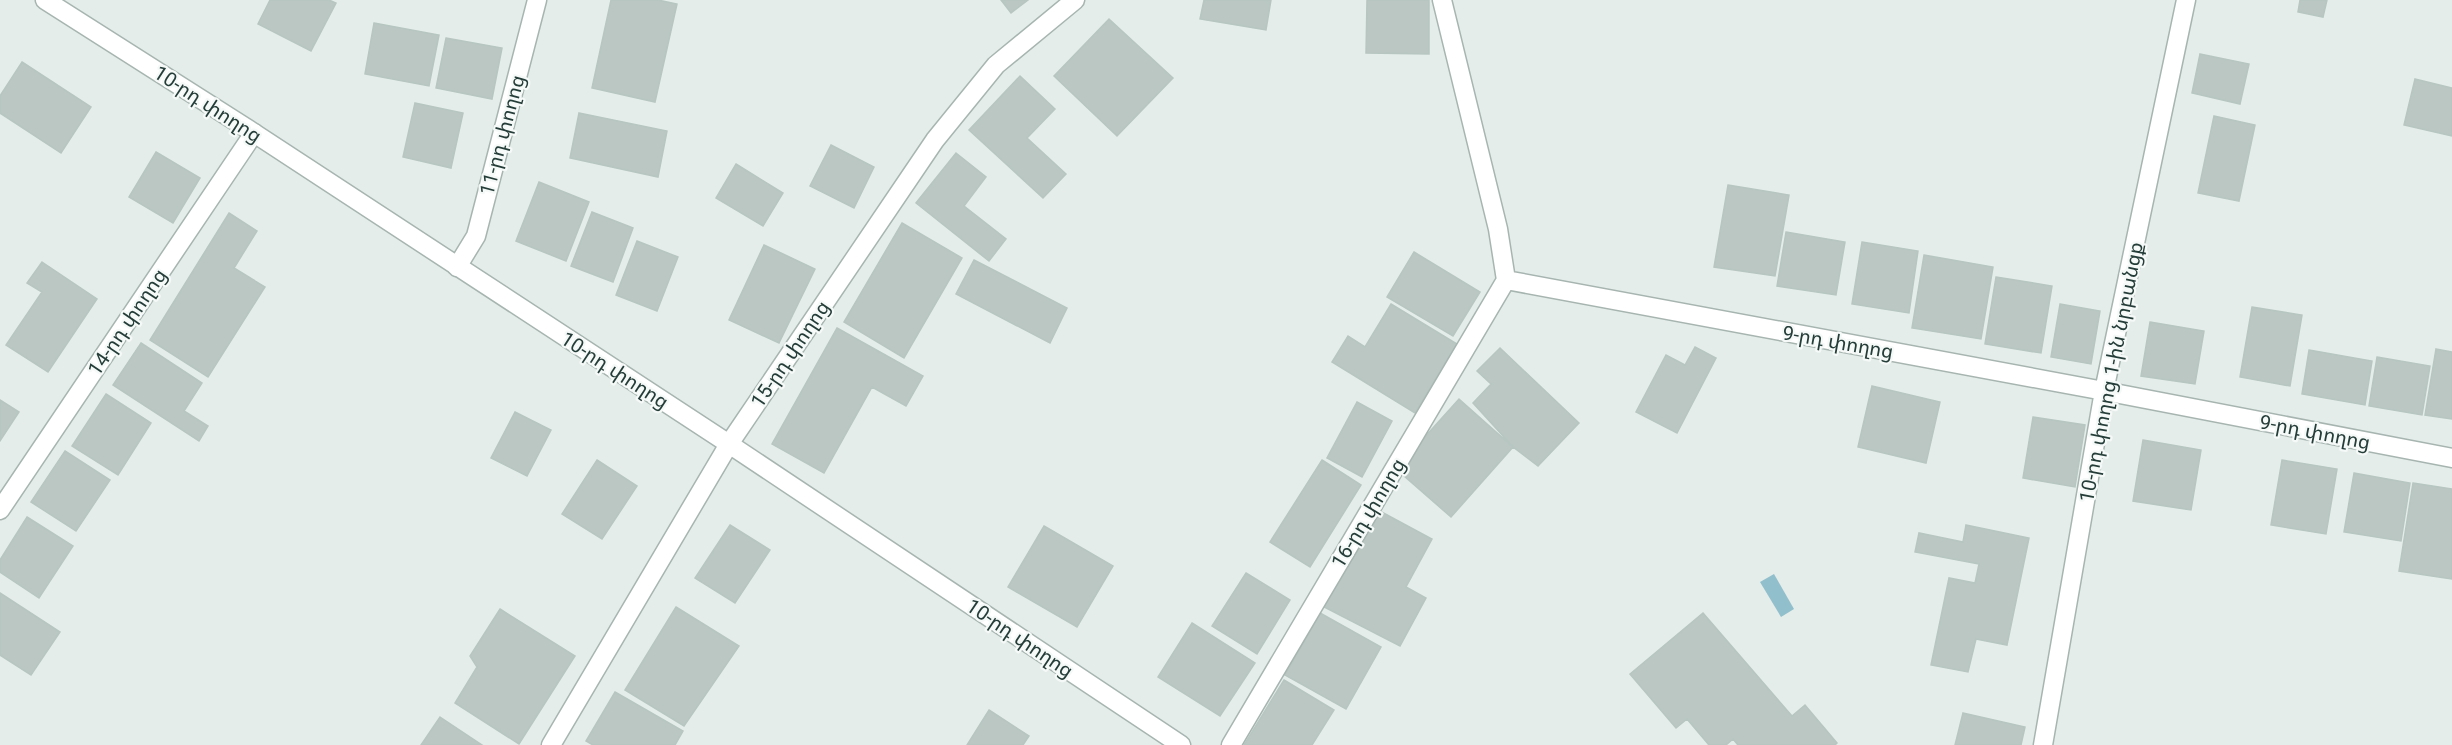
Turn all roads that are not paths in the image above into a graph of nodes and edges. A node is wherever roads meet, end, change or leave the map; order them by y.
1 (45, 0) edge
2 (537, 0) edge
3 (1075, 0) edge
4 (1442, 0) edge
5 (2186, 0) edge
6 (254, 133) junction
7 (457, 267) junction
8 (1506, 280) junction
9 (2104, 391) junction
10 (729, 444) junction
11 (2452, 458) edge
12 (0, 510) edge
13 (551, 745) edge
14 (1181, 745) edge
15 (1231, 745) edge
16 (2043, 745) edge

1 - 6 street, 10-րդ փողոց
2 - 7 street, 11-րդ փողոց
3 - 10 street, 15-րդ փողոց
4 - 8 street
5 - 9 street, 10-րդ փողոց 1-ին նրբանցք
6 - 7 street, 10-րդ փողոց
6 - 12 street, 14-րդ փողոց
7 - 10 street, 10-րդ փողոց
8 - 9 street, 9-րդ փողոց
8 - 15 street, 16-րդ փողոց
9 - 11 street, 9-րդ փողոց
9 - 16 street, 10-րդ փողոց 1-ին նրբանցք
10 - 13 street, 15-րդ փողոց
10 - 14 street, 10-րդ փողոց

